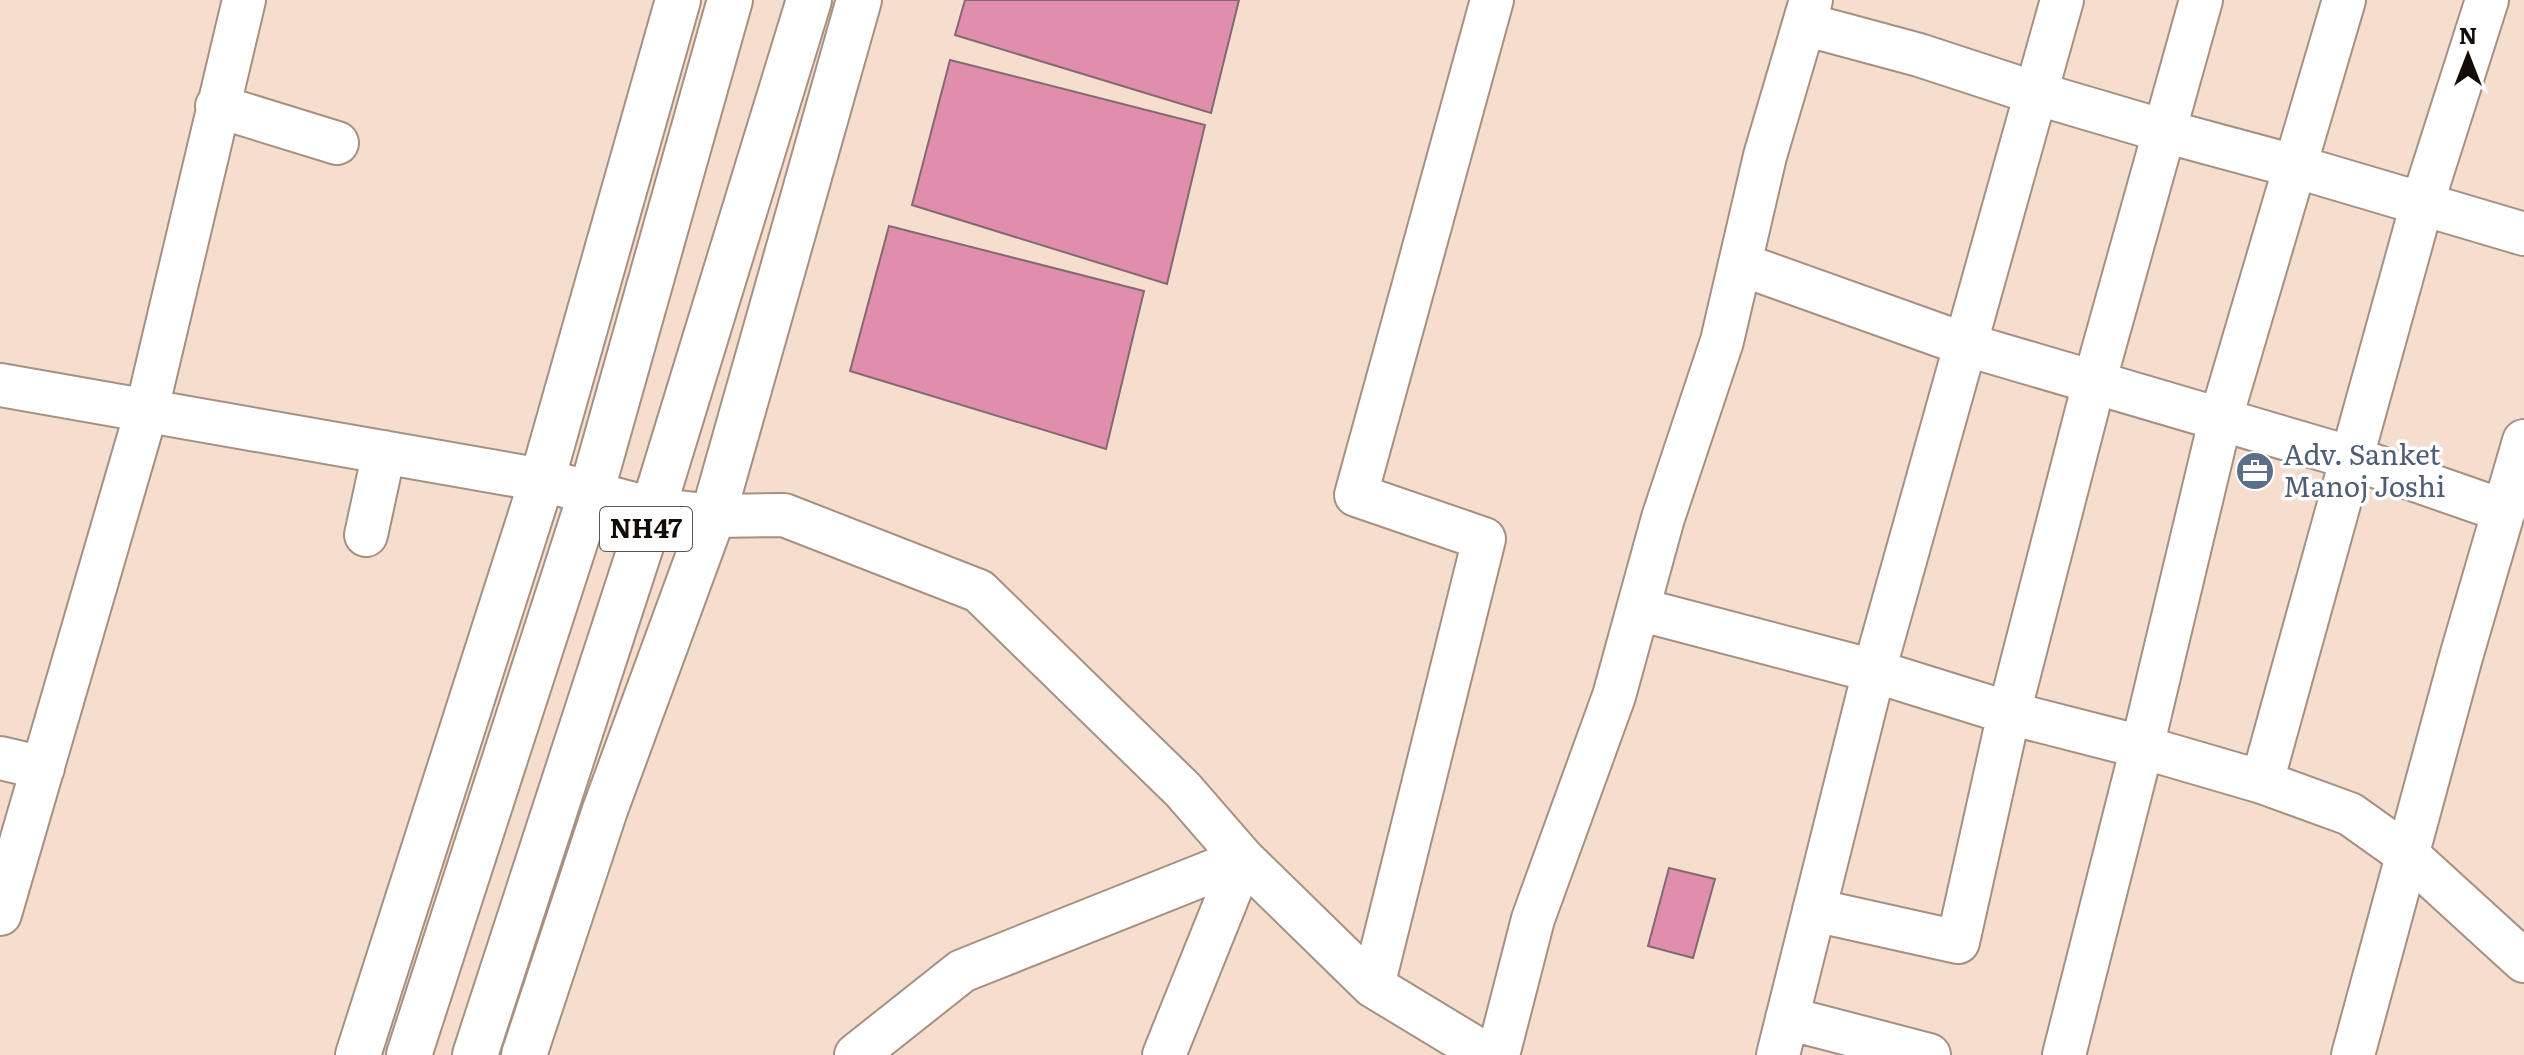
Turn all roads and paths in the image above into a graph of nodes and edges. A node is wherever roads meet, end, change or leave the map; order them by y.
1 (244, 0) edge
2 (678, 0) edge
3 (730, 0) edge
4 (809, 0) edge
5 (859, 0) edge
6 (1492, 0) edge
7 (2062, 0) edge
8 (2201, 0) edge
9 (2344, 0) edge
10 (2487, 0) edge
11 (1808, 12) edge
12 (2035, 93) junction
13 (217, 106) junction
14 (2164, 131) junction
15 (337, 143) dead end
16 (2294, 166) junction
17 (2422, 204) junction
18 (2524, 234) edge
19 (1740, 264) junction
20 (1964, 344) junction
21 (2094, 383) junction
22 (0, 385) edge
23 (147, 409) junction
24 (2220, 421) junction
25 (2524, 441) edge
26 (384, 452) junction
27 (2352, 458) junction
28 (542, 480) junction
29 (591, 493) junction
30 (653, 509) junction
31 (2504, 511) junction
32 (713, 516) junction
33 (366, 535) dead end
34 (1638, 609) junction
35 (1874, 671) junction
36 (2009, 713) junction
37 (2142, 747) junction
38 (0, 758) edge
39 (43, 768) junction
40 (2262, 782) junction
41 (2409, 856) junction
42 (1243, 859) junction
43 (1814, 910) junction
44 (0, 914) edge
45 (2524, 961) edge
46 (1373, 986) junction
47 (1783, 1036) edge
48 (358, 1055) edge
49 (409, 1055) edge
50 (475, 1055) edge
51 (524, 1055) edge
52 (856, 1055) edge
53 (1164, 1055) edge
54 (1487, 1055) edge
55 (1498, 1055) edge
56 (1929, 1055) edge
57 (2064, 1055) edge
58 (2353, 1055) edge

1 - 13 street
2 - 28 main road
3 - 29 main road, NH47
4 - 30 main road, NH47
5 - 32 main road
6 - 46 street
7 - 12 street
8 - 14 street
9 - 16 street
10 - 17 street
11 - 12 street
11 - 19 street
12 - 14 street
12 - 20 street
13 - 15 street
13 - 23 street
14 - 16 street
14 - 21 street
16 - 17 street
16 - 24 street
17 - 18 street
17 - 27 street
19 - 20 street
19 - 34 street
20 - 21 street
20 - 35 street
21 - 24 street
21 - 36 street
22 - 23 street
23 - 26 street
23 - 39 street
24 - 27 street
24 - 37 street
25 - 31 street
26 - 28 street
26 - 33 street
27 - 31 street
27 - 40 street
28 - 29 street
28 - 48 main road
29 - 30 street
29 - 49 main road, NH47
30 - 32 street
30 - 50 main road, NH47
31 - 41 street
32 - 42 street
32 - 51 main road
34 - 35 street
34 - 55 street
35 - 36 street
35 - 43 street
36 - 37 street
36 - 43 street
37 - 40 street
37 - 57 street
38 - 39 street
39 - 44 street
40 - 41 street
41 - 45 street
41 - 58 street
42 - 46 street
42 - 52 street
42 - 53 street
43 - 47 street
46 - 54 street
47 - 56 street

